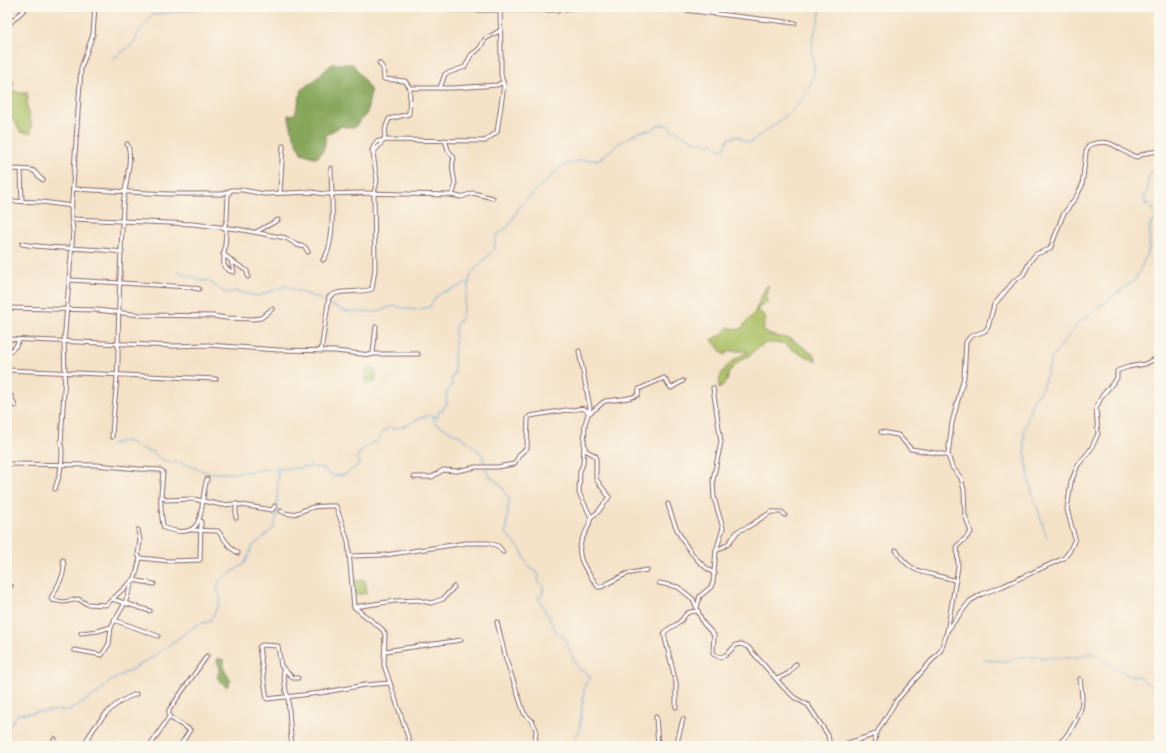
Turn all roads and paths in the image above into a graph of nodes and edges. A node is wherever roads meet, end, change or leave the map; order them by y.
1 (27, 7) edge
2 (95, 7) edge
3 (445, 7) edge
4 (500, 8) edge
5 (795, 23) dead end
6 (7, 26) edge
7 (500, 30) junction
8 (379, 63) dead end
9 (504, 85) junction
10 (410, 88) junction
11 (440, 88) junction
12 (384, 140) junction
13 (445, 140) junction
14 (127, 144) dead end
15 (283, 146) dead end
16 (1159, 151) edge
17 (373, 153) junction
18 (331, 168) dead end
19 (7, 169) edge
20 (21, 170) junction
21 (43, 180) dead end
22 (74, 189) junction
23 (231, 190) junction
24 (124, 191) junction
25 (280, 192) junction
26 (374, 193) junction
27 (331, 194) junction
28 (451, 195) junction
29 (493, 198) dead end
30 (7, 201) edge
31 (22, 202) junction
32 (72, 206) junction
33 (72, 219) junction
34 (278, 220) dead end
35 (122, 221) junction
36 (225, 228) junction
37 (256, 232) junction
38 (22, 244) dead end
39 (72, 250) junction
40 (122, 252) junction
41 (308, 252) dead end
42 (223, 254) junction
43 (324, 260) dead end
44 (232, 261) junction
45 (248, 277) dead end
46 (70, 280) junction
47 (119, 284) junction
48 (199, 289) dead end
49 (7, 308) edge
50 (67, 309) junction
51 (272, 309) dead end
52 (120, 313) junction
53 (376, 327) dead end
54 (7, 339) edge
55 (19, 340) junction
56 (64, 342) junction
57 (117, 344) junction
58 (321, 351) junction
59 (579, 351) dead end
60 (7, 354) edge
61 (372, 354) junction
62 (418, 354) dead end
63 (1159, 357) edge
64 (7, 370) edge
65 (65, 373) junction
66 (117, 374) junction
67 (216, 378) dead end
68 (683, 381) dead end
69 (713, 388) dead end
70 (7, 398) edge
71 (15, 406) dead end
72 (590, 413) junction
73 (881, 432) dead end
74 (112, 437) dead end
75 (585, 445) junction
76 (948, 455) junction
77 (7, 464) edge
78 (62, 464) junction
79 (414, 478) dead end
80 (208, 479) dead end
81 (55, 489) dead end
82 (161, 495) junction
83 (203, 501) junction
84 (236, 504) junction
85 (668, 504) dead end
86 (275, 506) dead end
87 (281, 511) dead end
88 (785, 515) dead end
89 (591, 516) junction
90 (201, 518) junction
91 (236, 518) dead end
92 (138, 530) dead end
93 (192, 530) junction
94 (200, 531) junction
95 (896, 550) dead end
96 (716, 551) junction
97 (503, 552) dead end
98 (238, 553) dead end
99 (350, 556) junction
100 (140, 558) junction
101 (63, 560) dead end
102 (647, 570) dead end
103 (714, 574) junction
104 (133, 580) junction
105 (956, 581) junction
106 (659, 583) dead end
107 (154, 584) dead end
108 (454, 588) dead end
109 (112, 599) junction
110 (125, 603) junction
111 (354, 607) junction
112 (697, 607) junction
113 (150, 611) dead end
114 (698, 611) junction
115 (114, 620) junction
116 (497, 622) dead end
117 (111, 627) junction
118 (947, 632) junction
119 (82, 633) dead end
120 (158, 636) dead end
121 (461, 640) dead end
122 (74, 650) dead end
123 (385, 650) junction
124 (207, 656) dead end
125 (796, 664) dead end
126 (283, 669) junction
127 (298, 678) dead end
128 (777, 679) junction
129 (1080, 679) dead end
130 (390, 683) junction
131 (136, 694) dead end
132 (288, 696) junction
133 (676, 707) dead end
134 (169, 717) junction
135 (656, 717) dead end
136 (683, 719) dead end
137 (876, 734) junction
138 (55, 739) dead end
139 (50, 746) edge
140 (83, 746) edge
141 (150, 746) edge
142 (180, 746) edge
143 (294, 746) edge
144 (411, 746) edge
145 (535, 746) edge
146 (658, 746) edge
147 (676, 746) edge
148 (830, 746) edge
149 (839, 746) edge
150 (874, 746) edge
151 (1055, 746) edge

1 - 6 street
2 - 22 street
3 - 4 street
4 - 5 street
4 - 7 street
7 - 9 street
7 - 11 street
8 - 10 street
9 - 11 street
9 - 13 street
10 - 11 street
10 - 12 street
12 - 13 street
12 - 17 street
12 - 17 street
13 - 28 street
14 - 24 street
15 - 25 street
16 - 76 street
17 - 26 street
18 - 27 street
19 - 20 street
20 - 21 street
20 - 31 street
22 - 24 street
22 - 32 street
23 - 24 street
23 - 25 street
23 - 36 street
24 - 35 street
25 - 27 street
26 - 27 street
26 - 28 street
26 - 58 street
27 - 43 street
28 - 29 street
30 - 31 street
31 - 32 street
32 - 33 street
33 - 35 street
33 - 39 street
34 - 37 street
35 - 36 street
35 - 40 street
36 - 37 street
36 - 42 street
37 - 41 street
38 - 39 street
39 - 40 street
39 - 46 street
40 - 47 street
42 - 44 street
42 - 44 street
44 - 45 street
46 - 47 street
46 - 50 street
47 - 48 street
47 - 52 street
49 - 50 street
50 - 52 street
50 - 56 street
51 - 52 street
52 - 57 street
53 - 61 street
54 - 55 street
55 - 56 street
55 - 60 street
56 - 57 street
56 - 65 street
57 - 58 street
57 - 66 street
58 - 61 street
59 - 72 street
61 - 62 street
63 - 118 street
64 - 65 street
65 - 66 street
65 - 78 street
66 - 67 street
66 - 74 street
68 - 72 street
69 - 96 street
70 - 71 street
72 - 75 street
72 - 79 street
73 - 76 street
75 - 89 street
75 - 89 street
76 - 105 street
77 - 78 street
78 - 81 street
78 - 82 street
80 - 83 street
82 - 83 street
82 - 93 street
83 - 84 street
83 - 90 street
84 - 86 street
84 - 91 street
85 - 103 street
87 - 99 street
88 - 96 street
89 - 102 street
90 - 93 street
90 - 94 street
92 - 100 street
93 - 94 street
94 - 98 street
94 - 100 street
95 - 105 street
96 - 103 street
97 - 99 street
99 - 111 street
100 - 104 street
101 - 109 street
103 - 112 street
104 - 107 street
104 - 109 street
104 - 110 street
105 - 118 street
106 - 112 street
108 - 111 street
109 - 110 street
110 - 113 street
110 - 115 street
111 - 123 street
112 - 114 street
114 - 128 street
114 - 133 street
115 - 117 street
115 - 120 street
116 - 145 street
117 - 119 street
117 - 122 street
118 - 137 street
121 - 123 street
123 - 130 street
124 - 134 street
125 - 128 street
126 - 127 street
126 - 132 street
126 - 132 street
128 - 148 street
129 - 151 street
130 - 132 street
130 - 144 street
131 - 140 street
132 - 143 street
134 - 141 street
134 - 142 street
135 - 146 street
136 - 147 street
137 - 149 street
137 - 150 street
138 - 139 street

